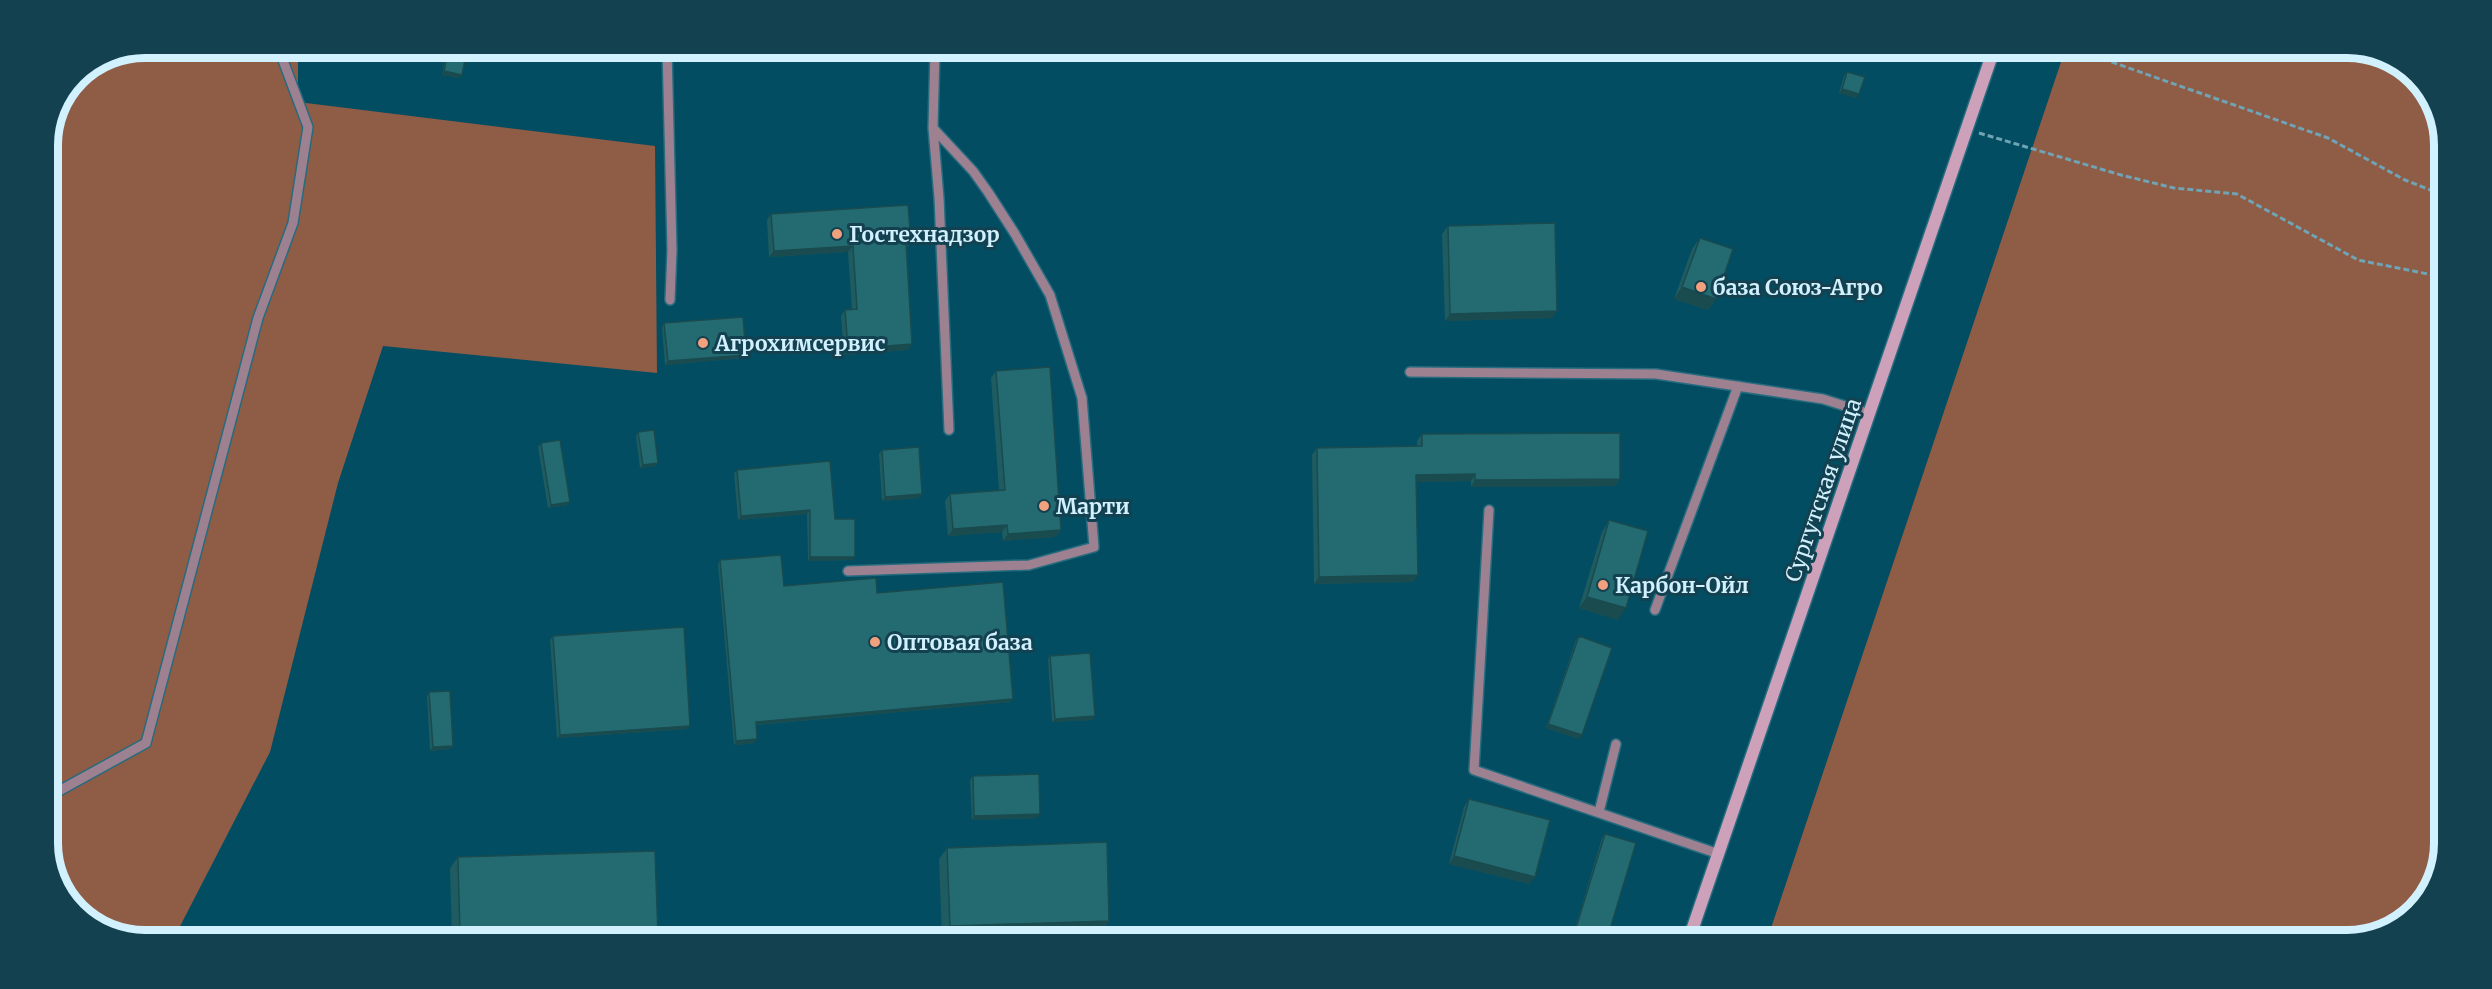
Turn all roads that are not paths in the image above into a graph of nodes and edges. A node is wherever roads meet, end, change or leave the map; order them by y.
1 (282, 58) edge
2 (667, 58) edge
3 (935, 58) edge
4 (1991, 58) edge
5 (933, 128) junction
6 (670, 300) dead end
7 (1410, 372) dead end
8 (1738, 386) junction
9 (1870, 414) junction
10 (949, 430) dead end
11 (1489, 510) dead end
12 (848, 571) dead end
13 (1655, 610) dead end
14 (1616, 744) dead end
15 (59, 791) edge
16 (1599, 812) junction
17 (1719, 854) junction
18 (1692, 930) edge

1 - 15 lane
2 - 6 lane
3 - 5 lane
4 - 9 street, Сургутская улица
5 - 10 lane
5 - 12 lane
7 - 8 lane
8 - 9 lane
8 - 13 lane
9 - 17 street, Сургутская улица
11 - 16 lane
14 - 16 lane
16 - 17 lane
17 - 18 street, Сургутская улица

